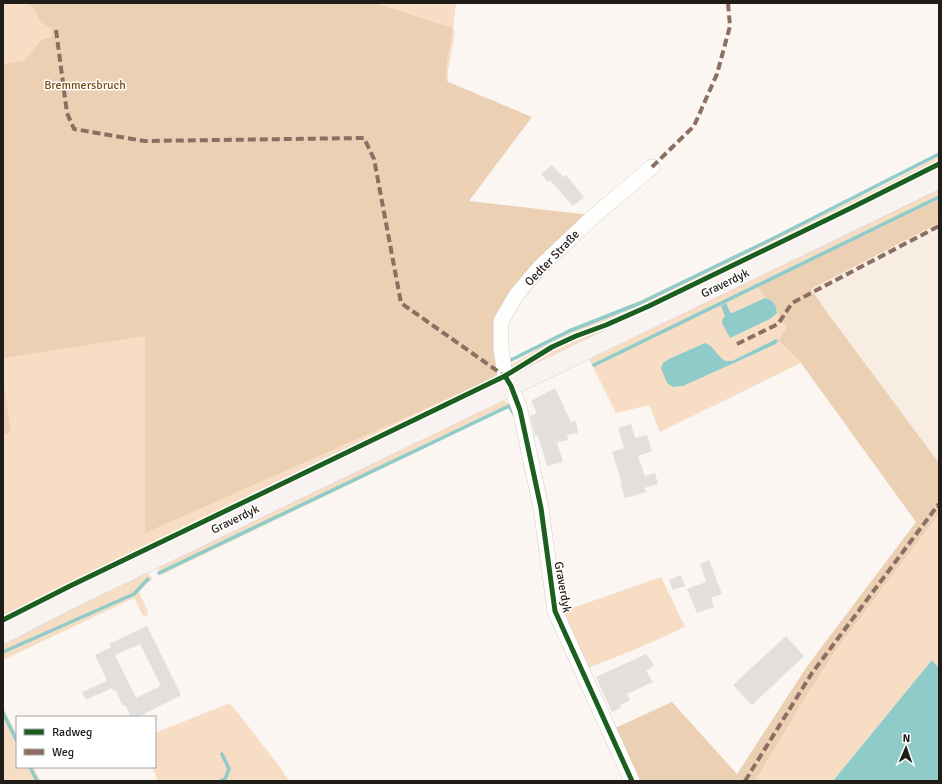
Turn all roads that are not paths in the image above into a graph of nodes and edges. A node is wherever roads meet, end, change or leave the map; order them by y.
1 (652, 167) dead end
2 (939, 179) edge
3 (508, 381) junction
4 (3, 634) edge
5 (632, 781) edge

1 - 3 street, Oedter Straße
2 - 3 main road, Graverdyk
3 - 4 main road, Graverdyk
3 - 5 street, Graverdyk

